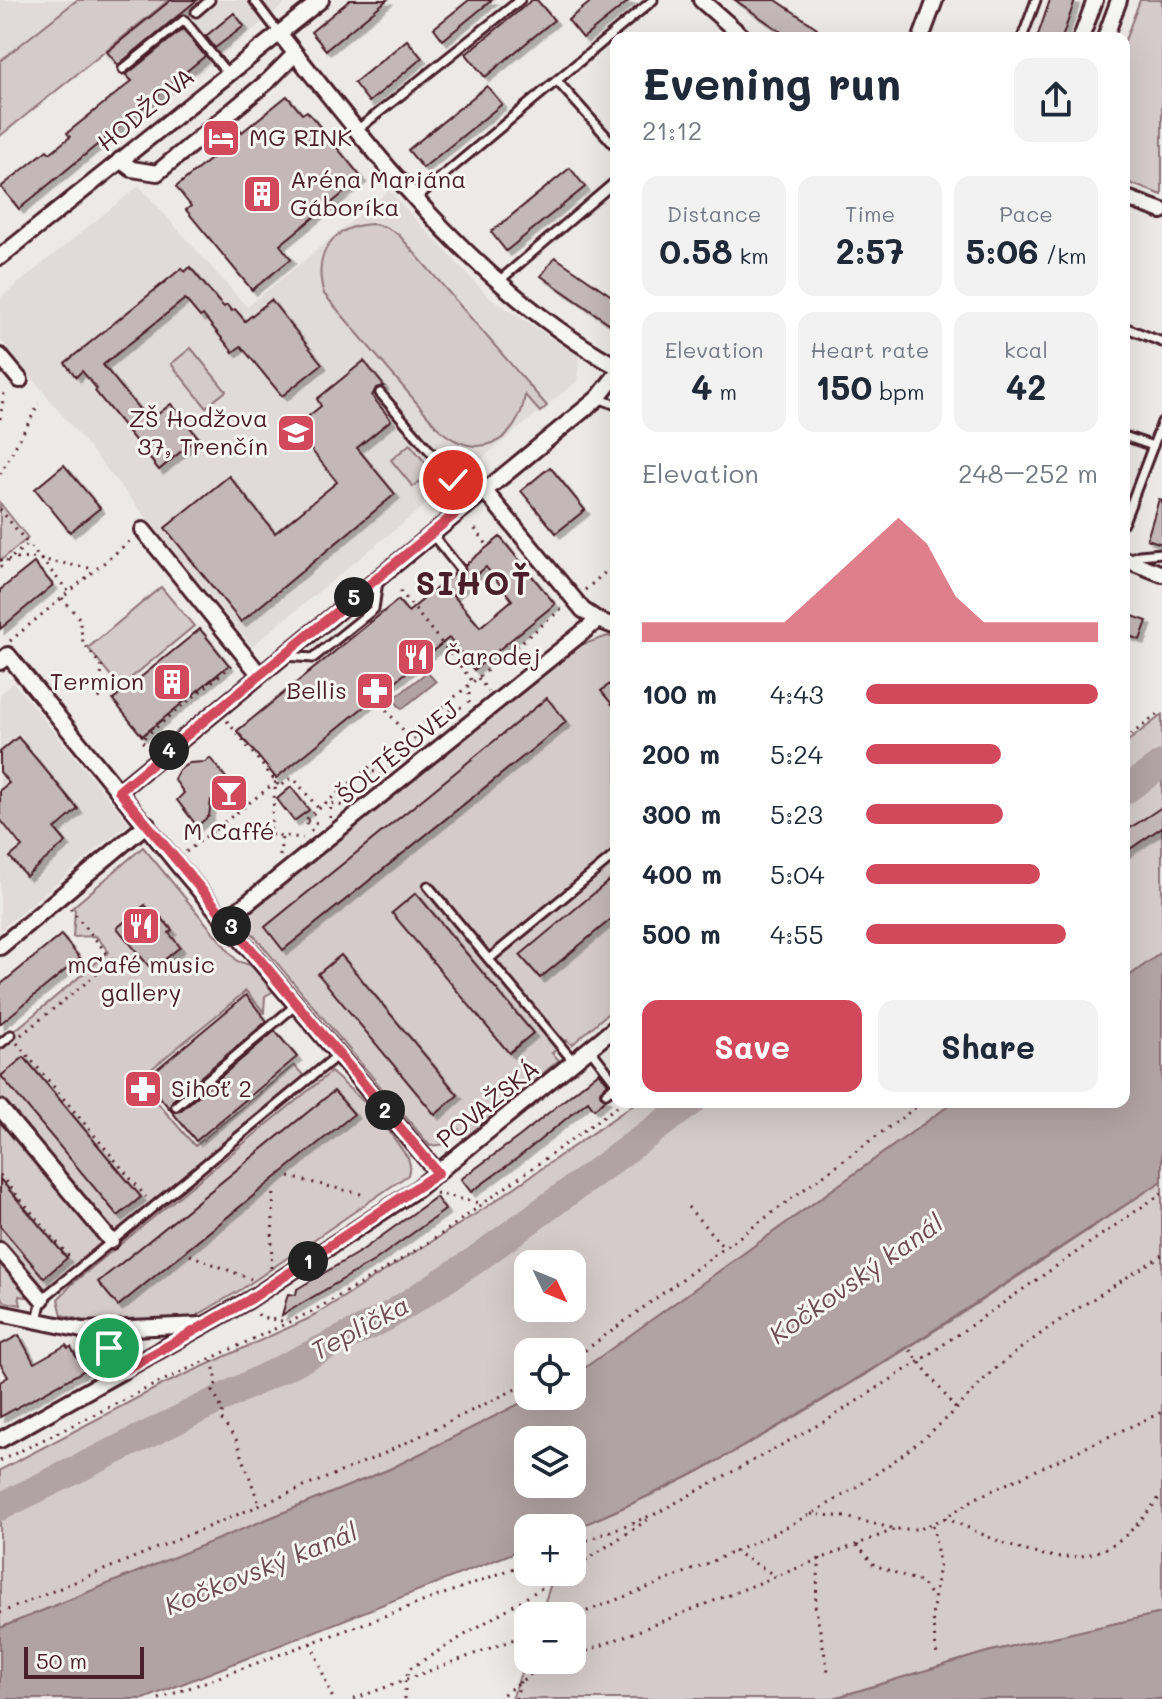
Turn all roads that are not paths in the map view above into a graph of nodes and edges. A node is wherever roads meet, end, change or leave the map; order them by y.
1 (210, 0) edge
2 (254, 0) edge
3 (321, 0) edge
4 (520, 0) edge
5 (653, 0) edge
6 (701, 0) edge
7 (935, 0) edge
8 (1036, 0) edge
9 (1095, 0) edge
10 (1119, 0) edge
11 (196, 12) dead end
12 (616, 32) edge
13 (737, 32) edge
14 (923, 32) edge
15 (1024, 32) edge
16 (1083, 32) edge
17 (1107, 32) edge
18 (279, 33) junction
19 (610, 37) edge
20 (295, 54) junction
21 (123, 69) dead end
22 (227, 73) junction
23 (558, 82) junction
24 (357, 130) junction
25 (610, 140) edge
26 (120, 160) junction
27 (610, 186) edge
28 (416, 198) junction
29 (1130, 199) edge
30 (1162, 211) edge
31 (0, 257) edge
32 (498, 282) junction
33 (1130, 332) edge
34 (1162, 342) edge
35 (0, 356) edge
36 (610, 362) edge
37 (20, 380) dead end
38 (610, 383) edge
39 (380, 393) dead end
40 (598, 398) junction
41 (610, 403) edge
42 (1162, 422) edge
43 (1130, 438) edge
44 (1153, 446) junction
45 (478, 495) junction
46 (1130, 506) edge
47 (143, 530) road end
48 (431, 533) junction
49 (1162, 553) edge
50 (1130, 558) edge
51 (1130, 562) edge
52 (460, 569) dead end
53 (1162, 574) edge
54 (378, 577) junction
55 (598, 620) junction
56 (610, 625) edge
57 (282, 656) junction
58 (0, 662) edge
59 (260, 675) junction
60 (119, 791) junction
61 (147, 824) junction
62 (610, 859) edge
63 (428, 886) dead end
64 (226, 920) junction
65 (0, 947) edge
66 (489, 959) junction
67 (297, 1004) junction
68 (610, 1032) edge
69 (11, 1035) dead end
70 (0, 1044) edge
71 (590, 1049) junction
72 (339, 1054) junction
73 (574, 1062) junction
74 (610, 1076) edge
75 (610, 1089) edge
76 (606, 1093) dead end
77 (176, 1106) dead end
78 (0, 1108) edge
79 (438, 1173) junction
80 (111, 1241) junction
81 (0, 1250) edge
82 (42, 1299) junction
83 (0, 1313) edge
84 (37, 1320) junction
85 (205, 1325) junction
86 (82, 1330) junction
87 (125, 1370) junction
88 (0, 1440) edge

1 - 11 lane
2 - 18 lane
3 - 18 street, HODŽOVA
4 - 24 lane
5 - 12 lane
6 - 13 street
7 - 14 street
8 - 15 lane
9 - 16 street
10 - 17 street
18 - 20 street
18 - 22 street, HODŽOVA
19 - 23 lane
20 - 24 street
20 - 26 street
21 - 22 lane
22 - 26 street, HODŽOVA
23 - 25 lane
23 - 28 lane
24 - 28 street
26 - 31 street, HODŽOVA
27 - 32 lane
28 - 32 street
29 - 30 street
32 - 36 street
33 - 34 lane
35 - 37 street
38 - 40 street
39 - 45 lane
40 - 41 lane
40 - 45 street
42 - 44 lane
43 - 44 lane
44 - 46 lane
45 - 48 street
45 - 55 street
47 - 59 street
48 - 52 lane
48 - 54 street
49 - 50 lane
51 - 53 street
54 - 57 street
54 - 57 lane
55 - 56 street
55 - 64 street, ŠOLTÉSOVEJ
57 - 59 street
58 - 60 street
59 - 60 street
60 - 61 street
61 - 64 street
61 - 65 street
62 - 66 lane
63 - 66 lane
64 - 67 street
66 - 73 lane
67 - 72 street
67 - 77 lane
68 - 71 street, POVAŽSKÁ
69 - 70 lane
71 - 73 street, POVAŽSKÁ
71 - 74 lane
72 - 79 street
72 - 80 lane
73 - 79 street, POVAŽSKÁ
75 - 76 lane
78 - 80 street
79 - 85 street, POVAŽSKÁ
80 - 82 lane
81 - 82 street
82 - 84 lane
83 - 84 street
84 - 86 street
85 - 86 street
85 - 87 street, POVAŽSKÁ
86 - 87 street
87 - 88 street, POVAŽSKÁ

